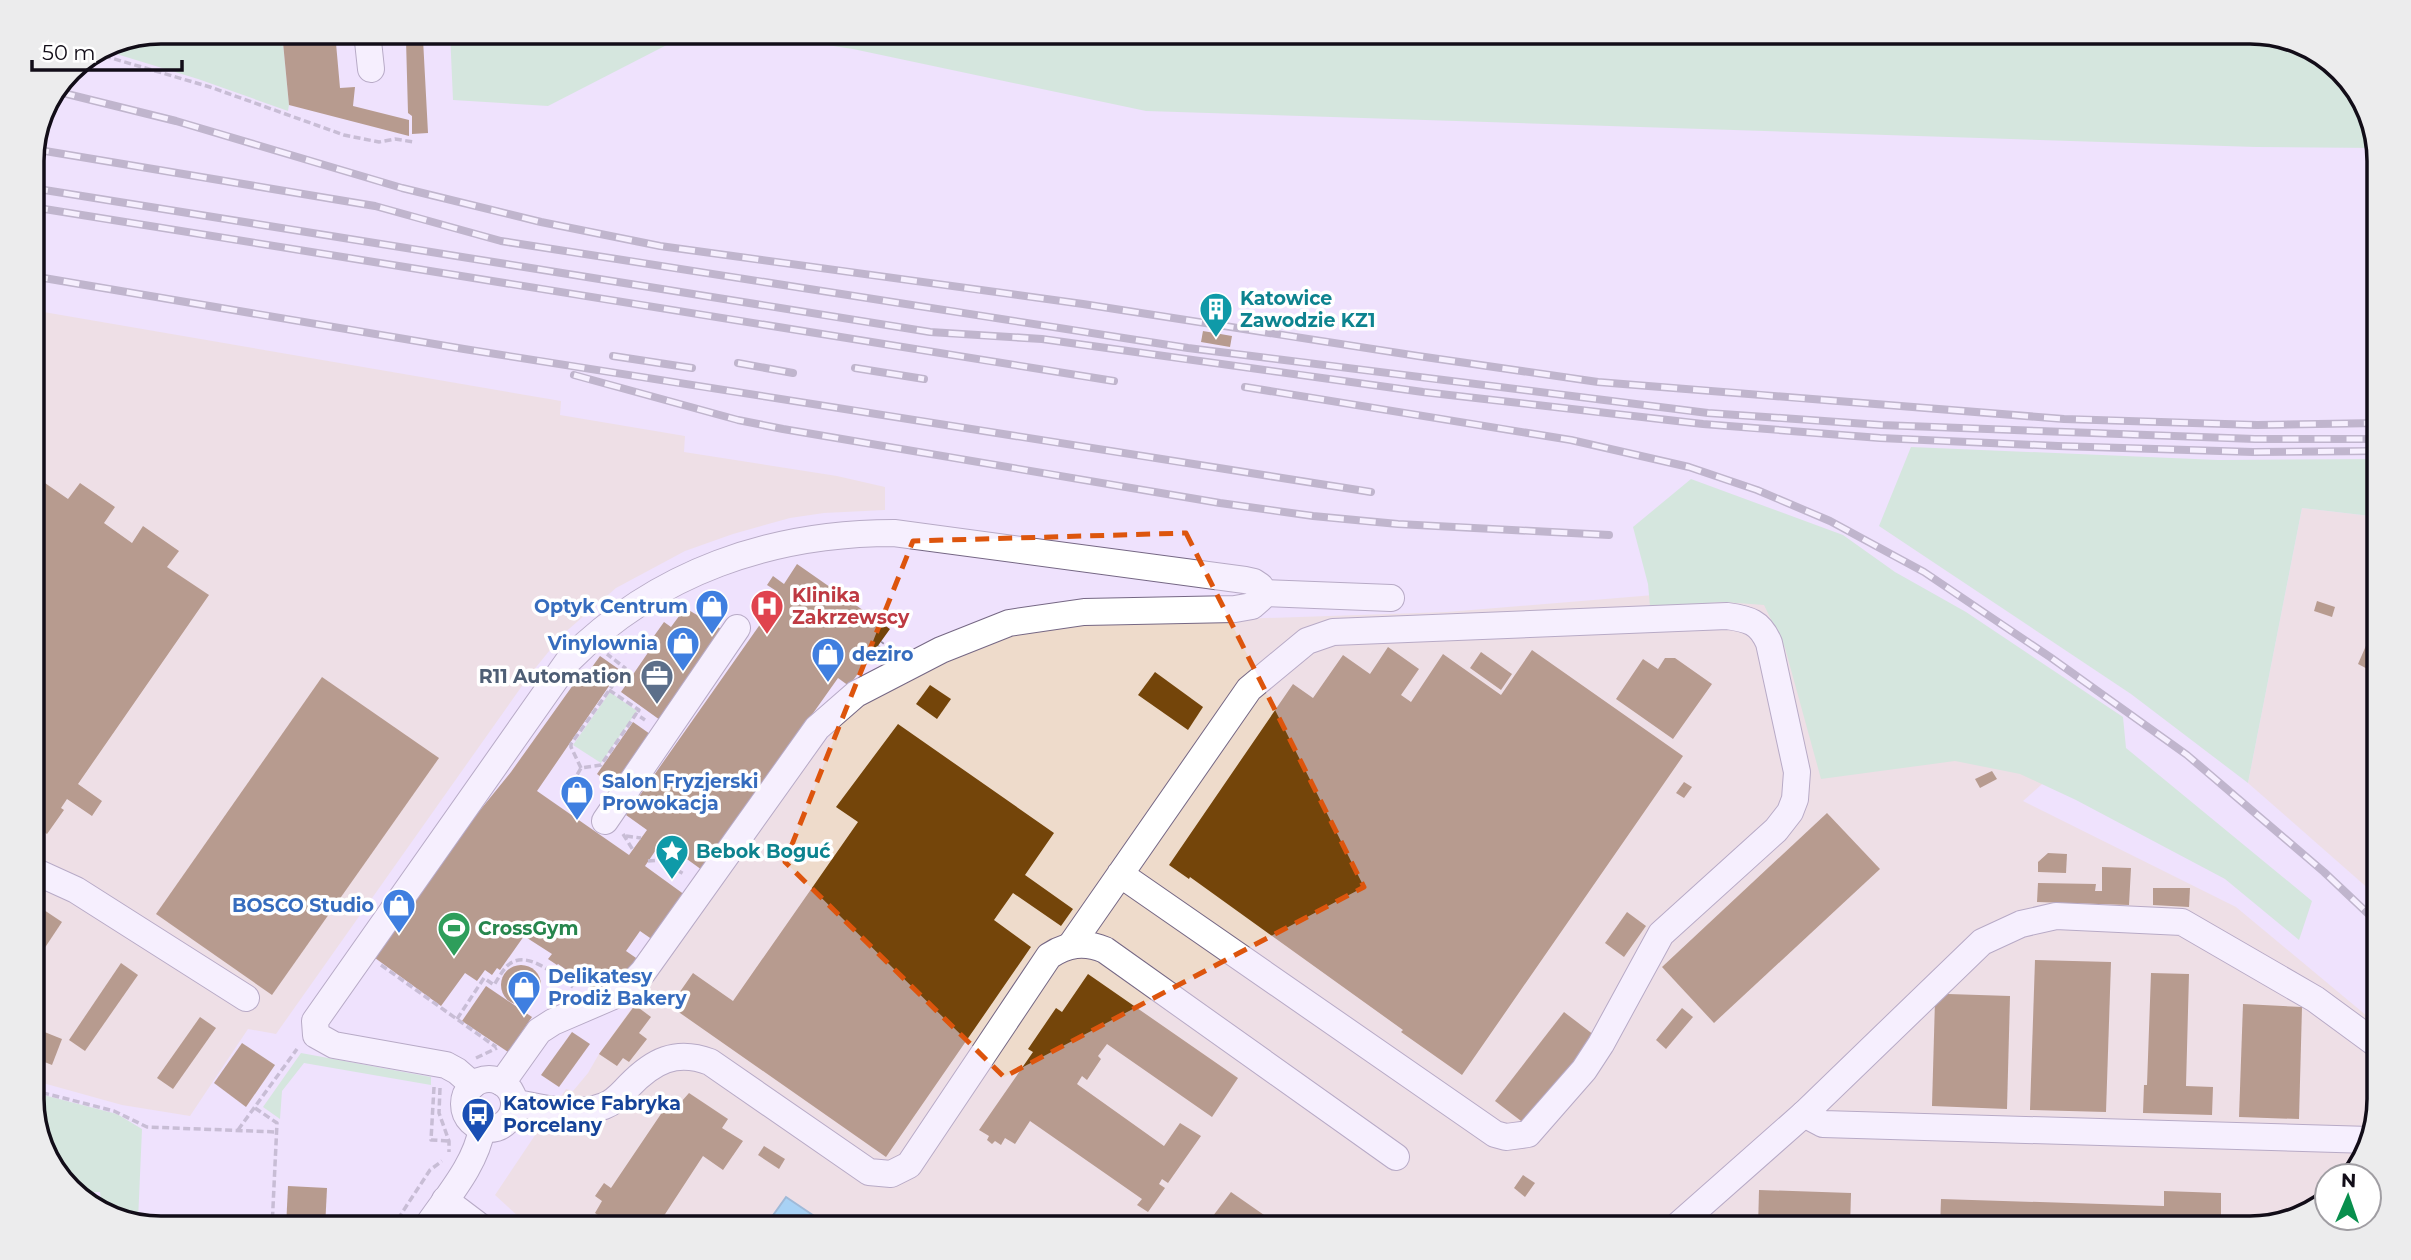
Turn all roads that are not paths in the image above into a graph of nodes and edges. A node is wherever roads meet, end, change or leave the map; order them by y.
1 (368, 44) edge
2 (371, 69) dead end
3 (1261, 593) junction
4 (1391, 598) dead end
5 (737, 628) dead end
6 (605, 821) road end
7 (1119, 874) junction
8 (44, 875) edge
9 (1071, 945) junction
10 (246, 998) dead end
11 (2367, 1037) edge
12 (473, 1085) junction
13 (509, 1086) junction
14 (1804, 1114) junction
15 (482, 1128) junction
16 (2360, 1140) edge
17 (1396, 1157) dead end
18 (445, 1200) junction
19 (434, 1216) edge
20 (466, 1216) edge
21 (1689, 1216) edge

1 - 2 street
3 - 4 street
3 - 12 street
3 - 13 street
5 - 6 street
7 - 7 street
7 - 9 street
8 - 10 street
9 - 13 street
9 - 17 street
11 - 14 street
12 - 13 street
12 - 15 street
13 - 15 street
14 - 16 street
14 - 21 street
15 - 18 street
18 - 19 street
18 - 20 street

